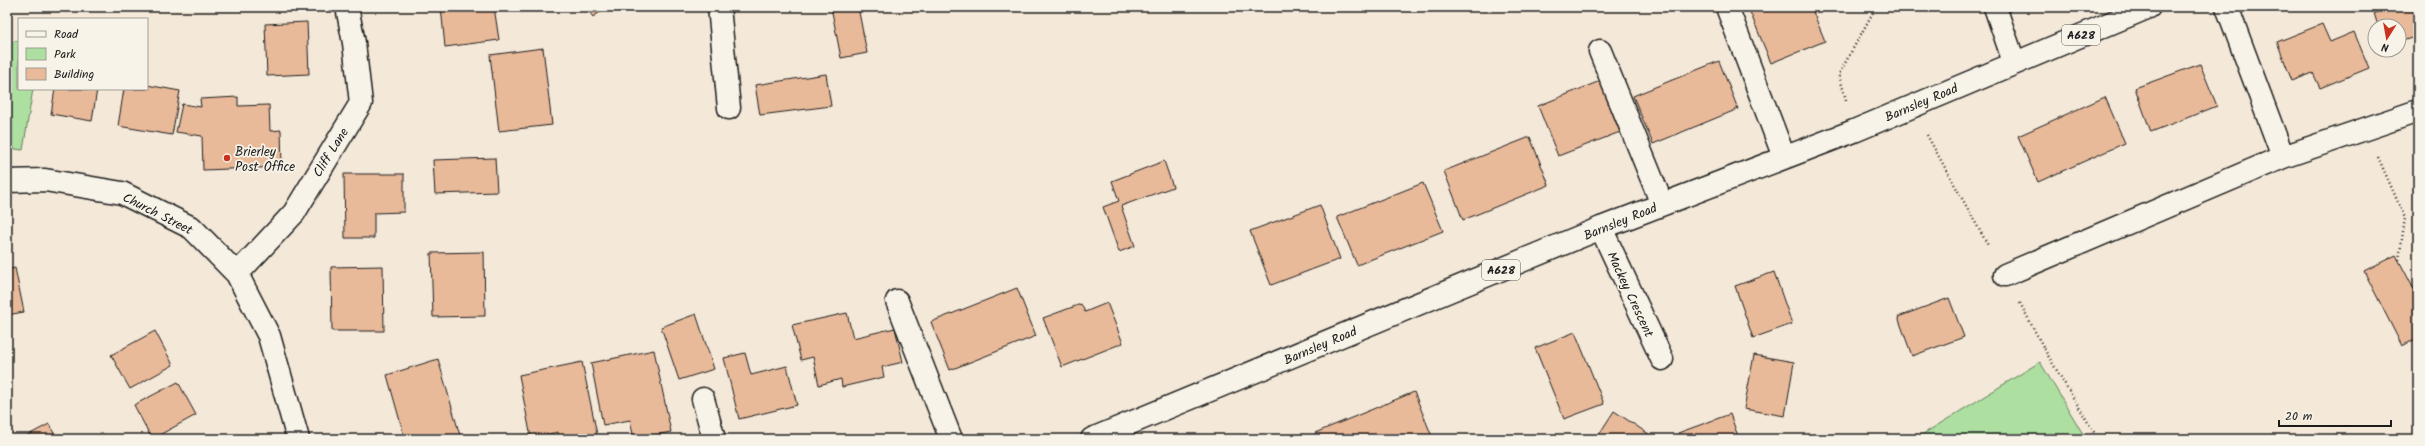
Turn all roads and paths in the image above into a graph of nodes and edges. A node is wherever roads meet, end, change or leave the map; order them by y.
1 (347, 7) edge
2 (719, 7) edge
3 (1727, 7) edge
4 (1876, 7) edge
5 (1995, 7) edge
6 (2149, 7) edge
7 (2227, 7) edge
8 (1600, 51) dead end
9 (2014, 62) junction
10 (729, 108) dead end
11 (2418, 111) edge
12 (2368, 128) junction
13 (1854, 131) junction
14 (1784, 157) junction
15 (2283, 157) junction
16 (7, 181) edge
17 (1662, 204) junction
18 (1601, 228) junction
19 (2399, 260) dead end
20 (237, 274) junction
21 (2005, 275) dead end
22 (897, 301) dead end
23 (1662, 360) dead end
24 (703, 399) dead end
25 (298, 439) edge
26 (714, 439) edge
27 (951, 439) edge
28 (1092, 439) edge

1 - 20 main road, Cliff Lane
2 - 10 main road
3 - 14 main road
4 - 13 path
5 - 9 main road
6 - 9 main road, Barnsley Road / A628
7 - 15 main road
8 - 17 main road
9 - 13 main road, Barnsley Road / A628
11 - 12 main road
12 - 15 main road
12 - 19 path
13 - 14 main road, Barnsley Road / A628
14 - 17 main road, Barnsley Road / A628
15 - 21 main road
16 - 20 main road, Church Street
17 - 18 main road, Barnsley Road / A628
18 - 23 main road, Mackey Crescent
18 - 28 main road, Barnsley Road / A628
20 - 25 main road, Church Street
22 - 27 main road
24 - 26 main road

